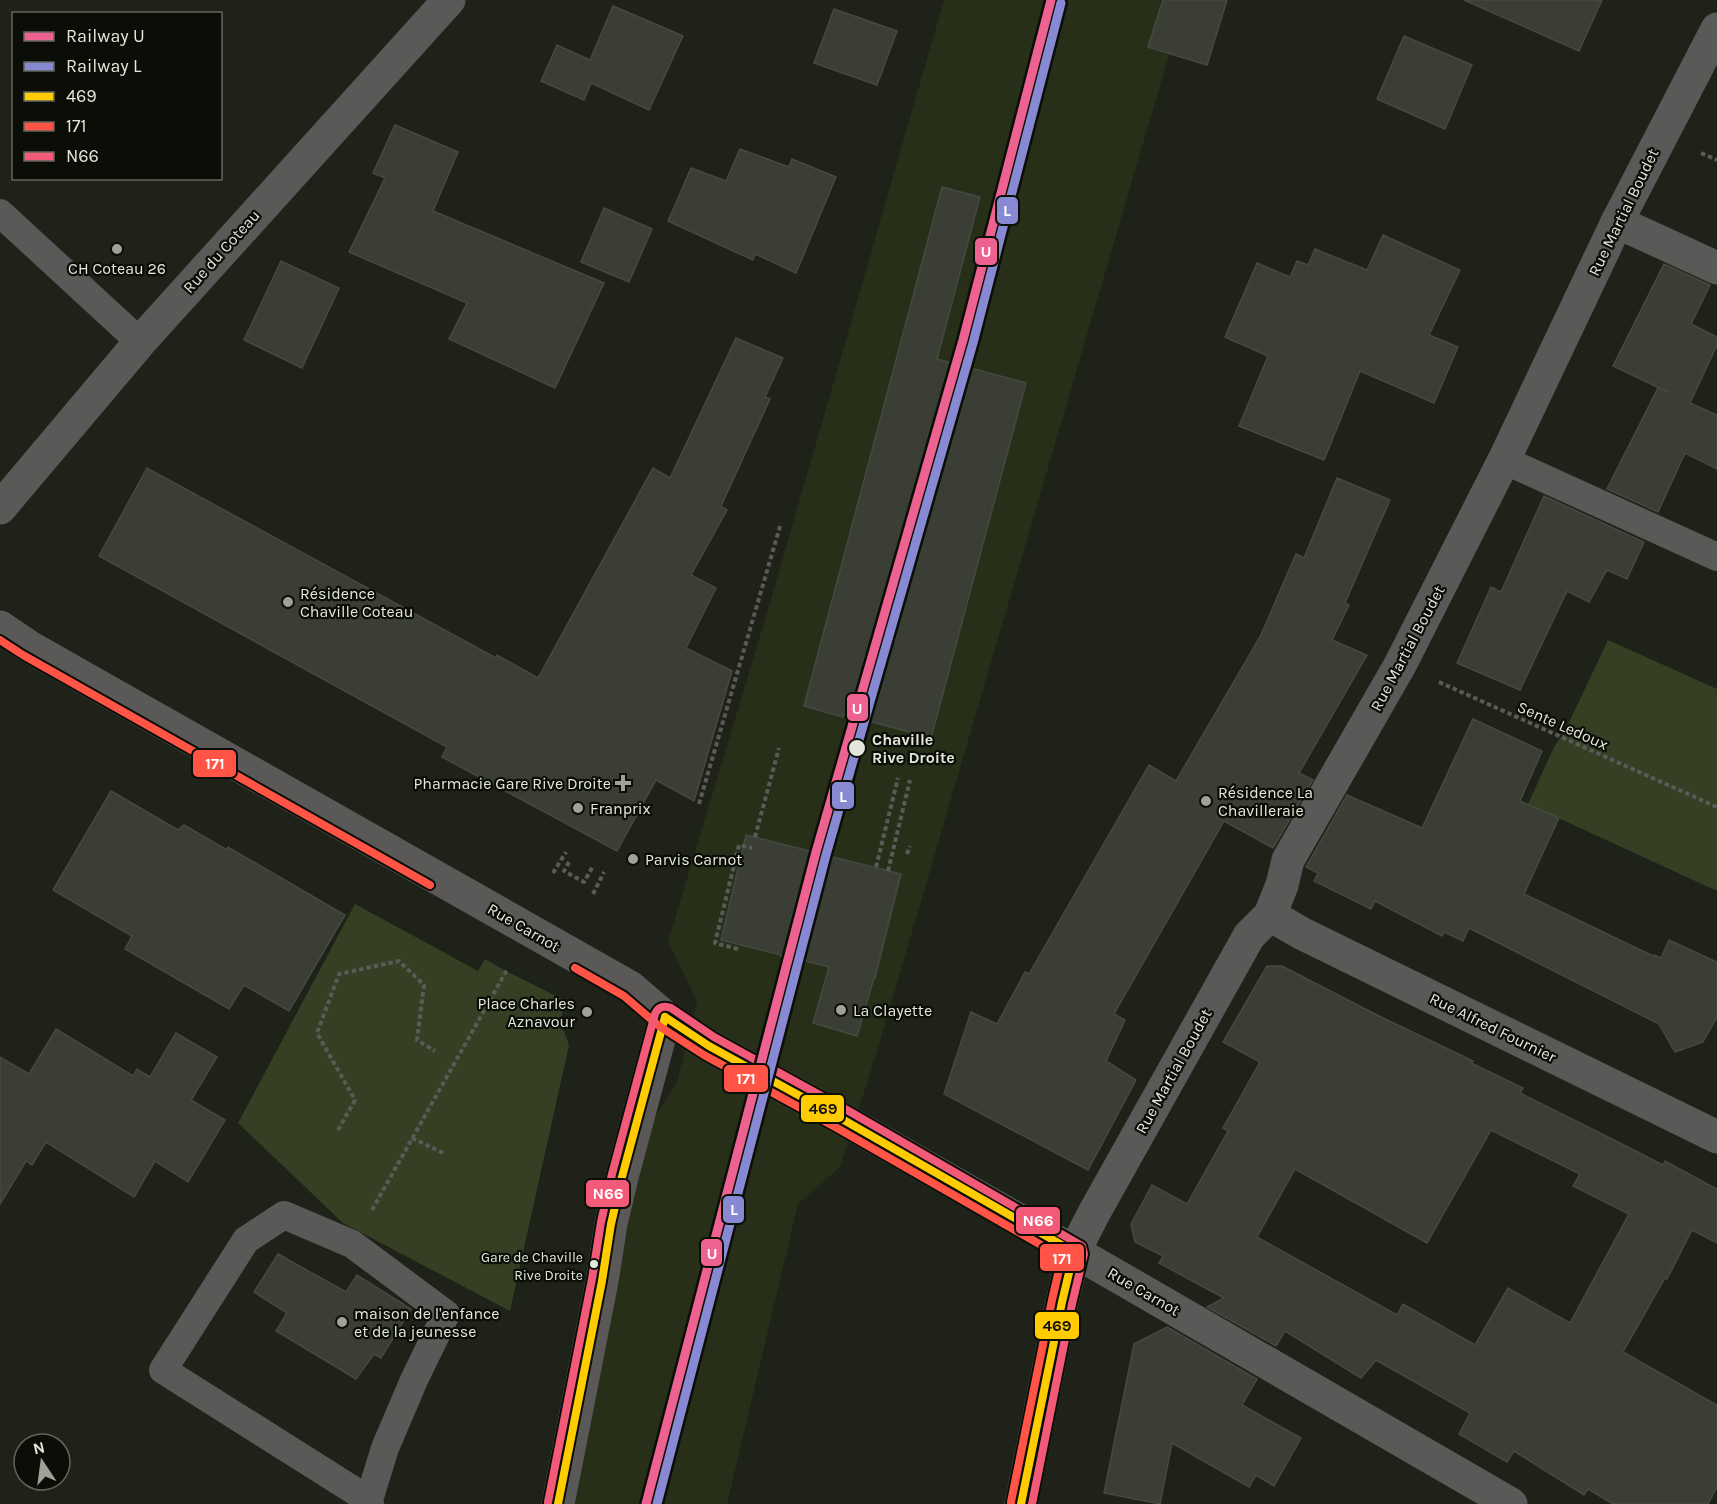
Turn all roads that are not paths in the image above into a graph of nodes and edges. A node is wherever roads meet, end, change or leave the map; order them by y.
1 (449, 0) edge
2 (1717, 28) edge
3 (0, 213) edge
4 (1617, 222) junction
5 (1717, 268) edge
6 (140, 342) junction
7 (1504, 460) junction
8 (0, 508) edge
9 (1717, 558) edge
10 (0, 627) edge
11 (1270, 915) junction
12 (665, 1017) junction
13 (1717, 1137) edge
14 (1074, 1252) junction
15 (369, 1502) edge
16 (558, 1504) edge
17 (1021, 1504) edge
18 (1510, 1504) edge

1 - 6 street, Rue du Coteau
2 - 4 street, Rue Martial Boudet
3 - 6 lane
4 - 5 street
4 - 7 street, Rue Martial Boudet
6 - 8 street, Rue du Coteau
7 - 9 lane
7 - 11 street, Rue Martial Boudet
10 - 12 street, Rue Carnot
11 - 13 street, Rue Alfred Fournier
11 - 14 street, Rue Martial Boudet
12 - 14 street, Rue Carnot
12 - 16 street
14 - 17 street, Rue Martial Boudet
14 - 18 street, Rue Carnot
15 - 15 lane

